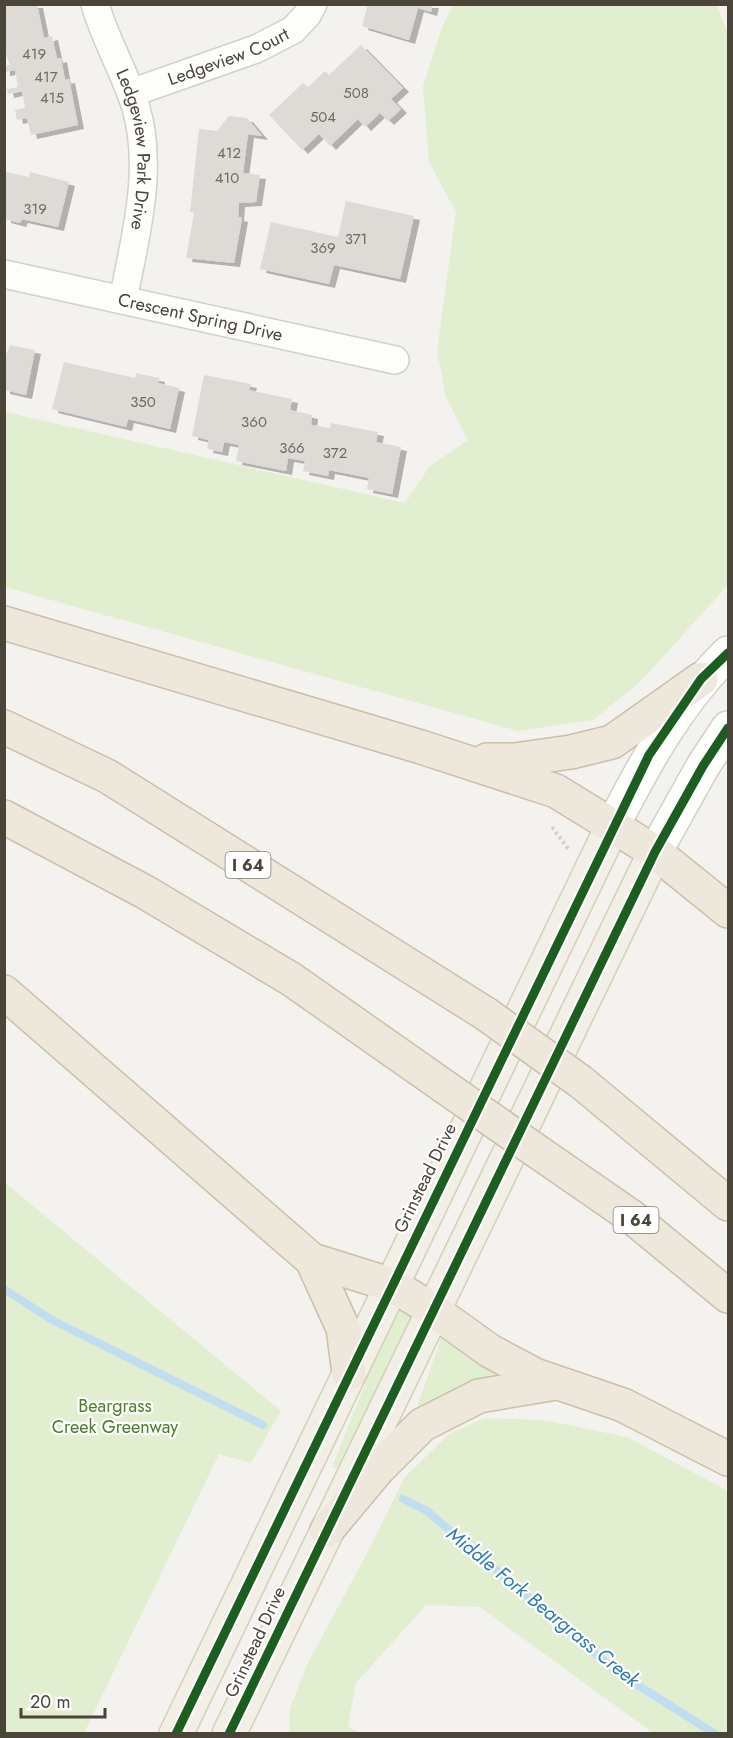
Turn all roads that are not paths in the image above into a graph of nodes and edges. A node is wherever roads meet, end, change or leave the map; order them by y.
1 (95, 4) edge
2 (313, 4) edge
3 (131, 93) junction
4 (4, 274) edge
5 (123, 300) junction
6 (395, 360) dead end
7 (4, 622) edge
8 (729, 652) edge
9 (701, 680) junction
10 (4, 727) edge
11 (729, 728) edge
12 (462, 760) junction
13 (4, 817) edge
14 (613, 825) junction
15 (655, 852) junction
16 (729, 911) edge
17 (4, 992) edge
18 (729, 1204) edge
19 (312, 1260) junction
20 (392, 1285) junction
21 (729, 1296) edge
22 (433, 1310) junction
23 (349, 1372) junction
24 (556, 1383) junction
25 (729, 1459) edge
26 (327, 1530) junction
27 (176, 1734) edge
28 (229, 1734) edge

1 - 3 street, Ledgeview Park Drive
2 - 3 street, Ledgeview Court
3 - 5 street, Ledgeview Park Drive
4 - 5 street, Crescent Spring Drive
5 - 6 street, Crescent Spring Drive
7 - 12 highway
8 - 9 street, Grinstead Drive
9 - 12 highway
9 - 14 street, Grinstead Drive
10 - 18 highway, I 64, bridge
11 - 15 street, Grinstead Drive
12 - 14 highway
13 - 21 highway, I 64, bridge
14 - 15 highway
14 - 20 main road, Grinstead Drive
15 - 16 highway
15 - 22 main road, Grinstead Drive
17 - 19 highway
19 - 20 highway
19 - 23 highway
20 - 22 highway
20 - 23 main road, Grinstead Drive
22 - 24 highway
22 - 26 main road, Grinstead Drive
23 - 27 main road, Grinstead Drive
24 - 25 highway
24 - 26 highway
26 - 28 main road, Grinstead Drive

